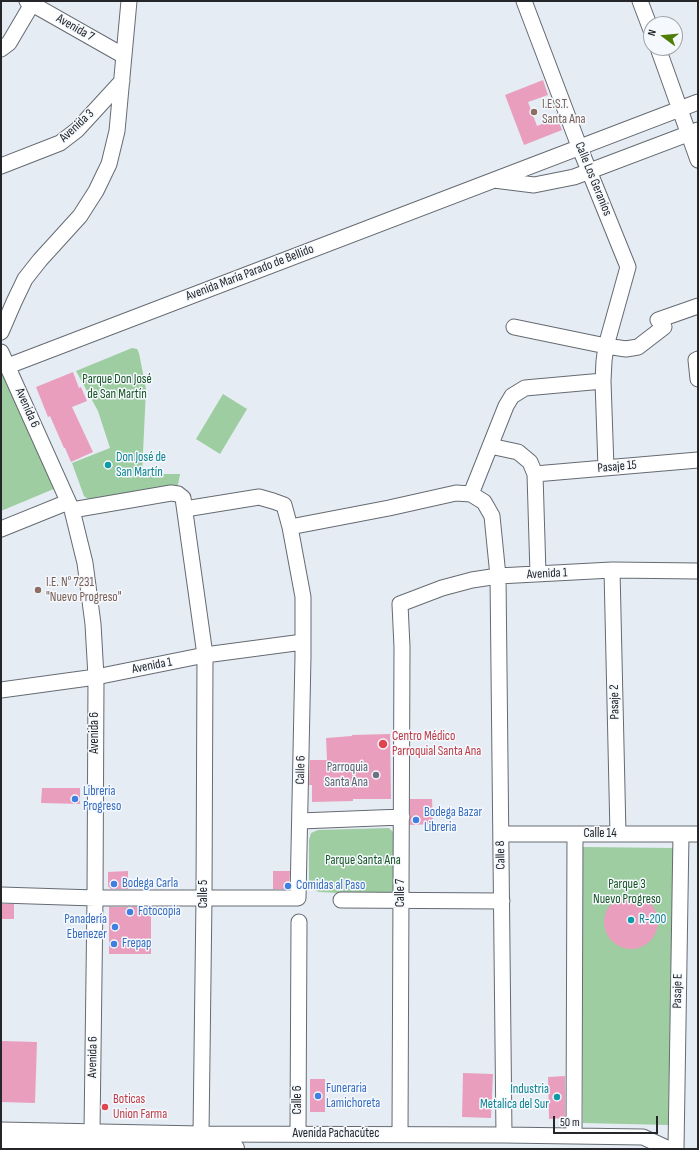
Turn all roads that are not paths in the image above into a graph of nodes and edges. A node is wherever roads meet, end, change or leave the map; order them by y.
1 (128, 1) edge
2 (524, 1) edge
3 (640, 1) edge
4 (30, 2) edge
5 (646, 16) edge
6 (1, 49) edge
7 (124, 56) junction
8 (661, 56) edge
9 (122, 81) junction
10 (698, 102) edge
11 (680, 108) junction
12 (693, 132) edge
13 (579, 146) junction
14 (698, 160) edge
15 (1, 166) edge
16 (589, 171) junction
17 (491, 180) junction
18 (698, 306) edge
19 (514, 327) dead end
20 (1, 332) edge
21 (606, 346) junction
22 (1, 352) edge
23 (697, 360) edge
24 (8, 366) junction
25 (698, 379) edge
26 (603, 381) junction
27 (490, 446) junction
28 (698, 460) edge
29 (606, 468) junction
30 (535, 474) junction
31 (471, 494) junction
32 (70, 506) junction
33 (185, 509) junction
34 (290, 527) junction
35 (1, 529) edge
36 (612, 570) junction
37 (698, 570) edge
38 (538, 574) junction
39 (498, 576) junction
40 (400, 604) joint
41 (303, 642) junction
42 (205, 655) junction
43 (96, 677) junction
44 (1, 690) edge
45 (402, 817) junction
46 (300, 821) junction
47 (501, 834) junction
48 (574, 834) junction
49 (618, 834) junction
50 (681, 834) junction
51 (698, 834) edge
52 (1, 895) edge
53 (95, 898) junction
54 (204, 898) junction
55 (341, 900) dead end
56 (401, 900) junction
57 (502, 900) junction
58 (299, 922) dead end
59 (1, 1130) edge
60 (92, 1131) junction
61 (201, 1134) junction
62 (298, 1134) junction
63 (400, 1134) junction
64 (504, 1135) junction
65 (574, 1136) junction
66 (1, 1147) edge
67 (233, 1149) edge
68 (669, 1149) edge
69 (676, 1149) edge

1 - 7 street
2 - 13 street, Calle Los Geranios
3 - 5 street
4 - 6 street
4 - 7 street, Avenida 7
7 - 9 street
8 - 11 street
9 - 15 street, Avenida 3
9 - 20 street
10 - 11 street, Avenida María Parado de Bellido
11 - 12 street
11 - 13 street, Avenida María Parado de Bellido
12 - 14 street
12 - 16 street, Avenida María Parado de Bellido
13 - 16 street, Calle Los Geranios
13 - 17 street, Avenida María Parado de Bellido
16 - 17 street, Avenida María Parado de Bellido
16 - 21 street, Calle Los Geranios
17 - 24 street, Avenida María Parado de Bellido
18 - 21 street
19 - 21 street
21 - 26 street
22 - 24 street, Avenida 6
23 - 25 street
24 - 32 street, Avenida 6
26 - 27 street
26 - 29 street
27 - 30 street
27 - 31 street
28 - 29 street, Pasaje 15
29 - 30 street, Pasaje 15
30 - 38 street
31 - 34 street
31 - 39 street, Calle 8
32 - 33 street
32 - 35 street
32 - 43 street, Avenida 6
33 - 34 street, Calle 6
33 - 42 street, Calle 5
34 - 41 street, Calle 6
36 - 37 street, Avenida 1
36 - 38 street, Avenida 1
36 - 49 street, Pasaje 2
38 - 39 street, Avenida 1
39 - 40 street, Avenida 1
39 - 47 street, Calle 8
40 - 45 street, Calle 7
41 - 42 street, Avenida 1
41 - 46 street, Calle 6
42 - 43 street, Avenida 1
42 - 54 street, Calle 5
43 - 44 street, Avenida 1
43 - 53 street, Avenida 6
45 - 46 street
45 - 56 street, Calle 7
46 - 54 street, Calle 6
47 - 48 street, Calle 14
47 - 57 street, Calle 8
48 - 49 street, Calle 14
48 - 65 street
49 - 50 street, Calle 14
50 - 51 street, Calle 14
50 - 69 street, Pasaje E
52 - 53 street
53 - 54 street
53 - 60 street, Avenida 6
54 - 61 street, Calle 5
55 - 56 street
56 - 57 street
56 - 63 street, Calle 7
57 - 64 street, Calle 8
58 - 62 street, Calle 6
59 - 60 street, Avenida Pachacútec
60 - 61 street, Avenida Pachacútec
61 - 62 street, Avenida Pachacútec
62 - 63 street, Avenida Pachacútec
63 - 64 street, Avenida Pachacútec
64 - 65 street, Avenida Pachacútec
65 - 68 street, Avenida Pachacútec
66 - 67 main road

